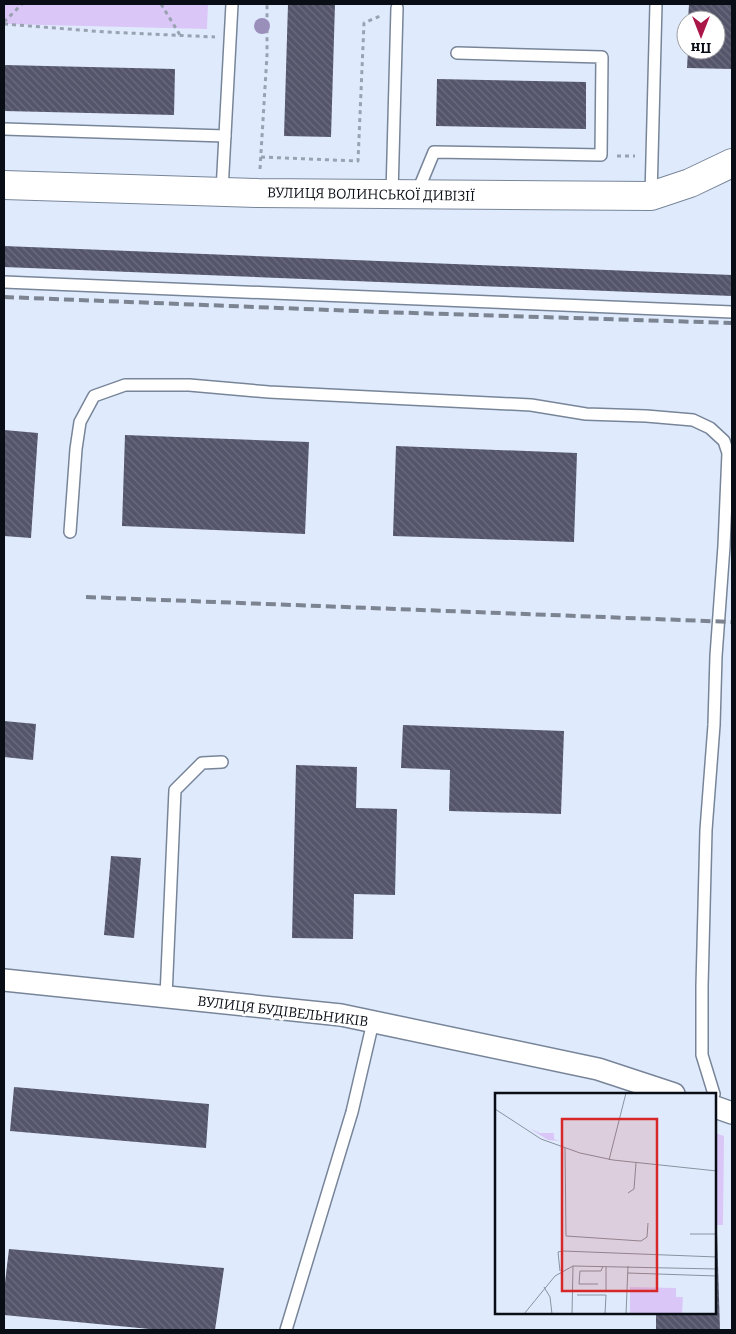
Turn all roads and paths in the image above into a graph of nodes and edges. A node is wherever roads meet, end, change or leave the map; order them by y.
1 (22, 4) edge
2 (161, 4) edge
3 (232, 4) edge
4 (267, 4) edge
5 (656, 4) edge
6 (397, 8) joint
7 (4, 23) edge
8 (180, 36) junction
9 (230, 38) junction
10 (458, 53) dead end
11 (4, 129) edge
12 (225, 136) junction
13 (601, 155) junction
14 (261, 157) junction
15 (653, 157) junction
16 (732, 164) edge
17 (4, 184) edge
18 (222, 191) junction
19 (258, 192) junction
20 (405, 194) junction
21 (651, 196) junction
22 (4, 282) edge
23 (732, 312) edge
24 (70, 532) dead end
25 (222, 762) dead end
26 (4, 980) edge
27 (166, 997) junction
28 (373, 1022) junction
29 (671, 1093) edge
30 (715, 1093) edge
31 (286, 1330) edge

1 - 7 path
2 - 8 path
3 - 9 lane
4 - 14 path
5 - 15 lane
6 - 14 path
6 - 20 lane
7 - 8 path
8 - 9 path
9 - 12 lane
10 - 13 lane
11 - 12 lane
12 - 18 lane
13 - 15 path
13 - 20 lane
14 - 19 path
15 - 21 lane
16 - 21 street, ВУЛИЦЯ ВОЛИНСЬКОЇ ДИВІЗІЇ
17 - 18 street, ВУЛИЦЯ ВОЛИНСЬКОЇ ДИВІЗІЇ
18 - 19 street, ВУЛИЦЯ ВОЛИНСЬКОЇ ДИВІЗІЇ
19 - 20 street, ВУЛИЦЯ ВОЛИНСЬКОЇ ДИВІЗІЇ
20 - 21 street, ВУЛИЦЯ ВОЛИНСЬКОЇ ДИВІЗІЇ
22 - 23 lane
24 - 30 lane
25 - 27 lane
26 - 27 street, ВУЛИЦЯ БУДІВЕЛЬНИКІВ
27 - 28 street, ВУЛИЦЯ БУДІВЕЛЬНИКІВ
28 - 29 street, ВУЛИЦЯ БУДІВЕЛЬНИКІВ
28 - 31 lane

